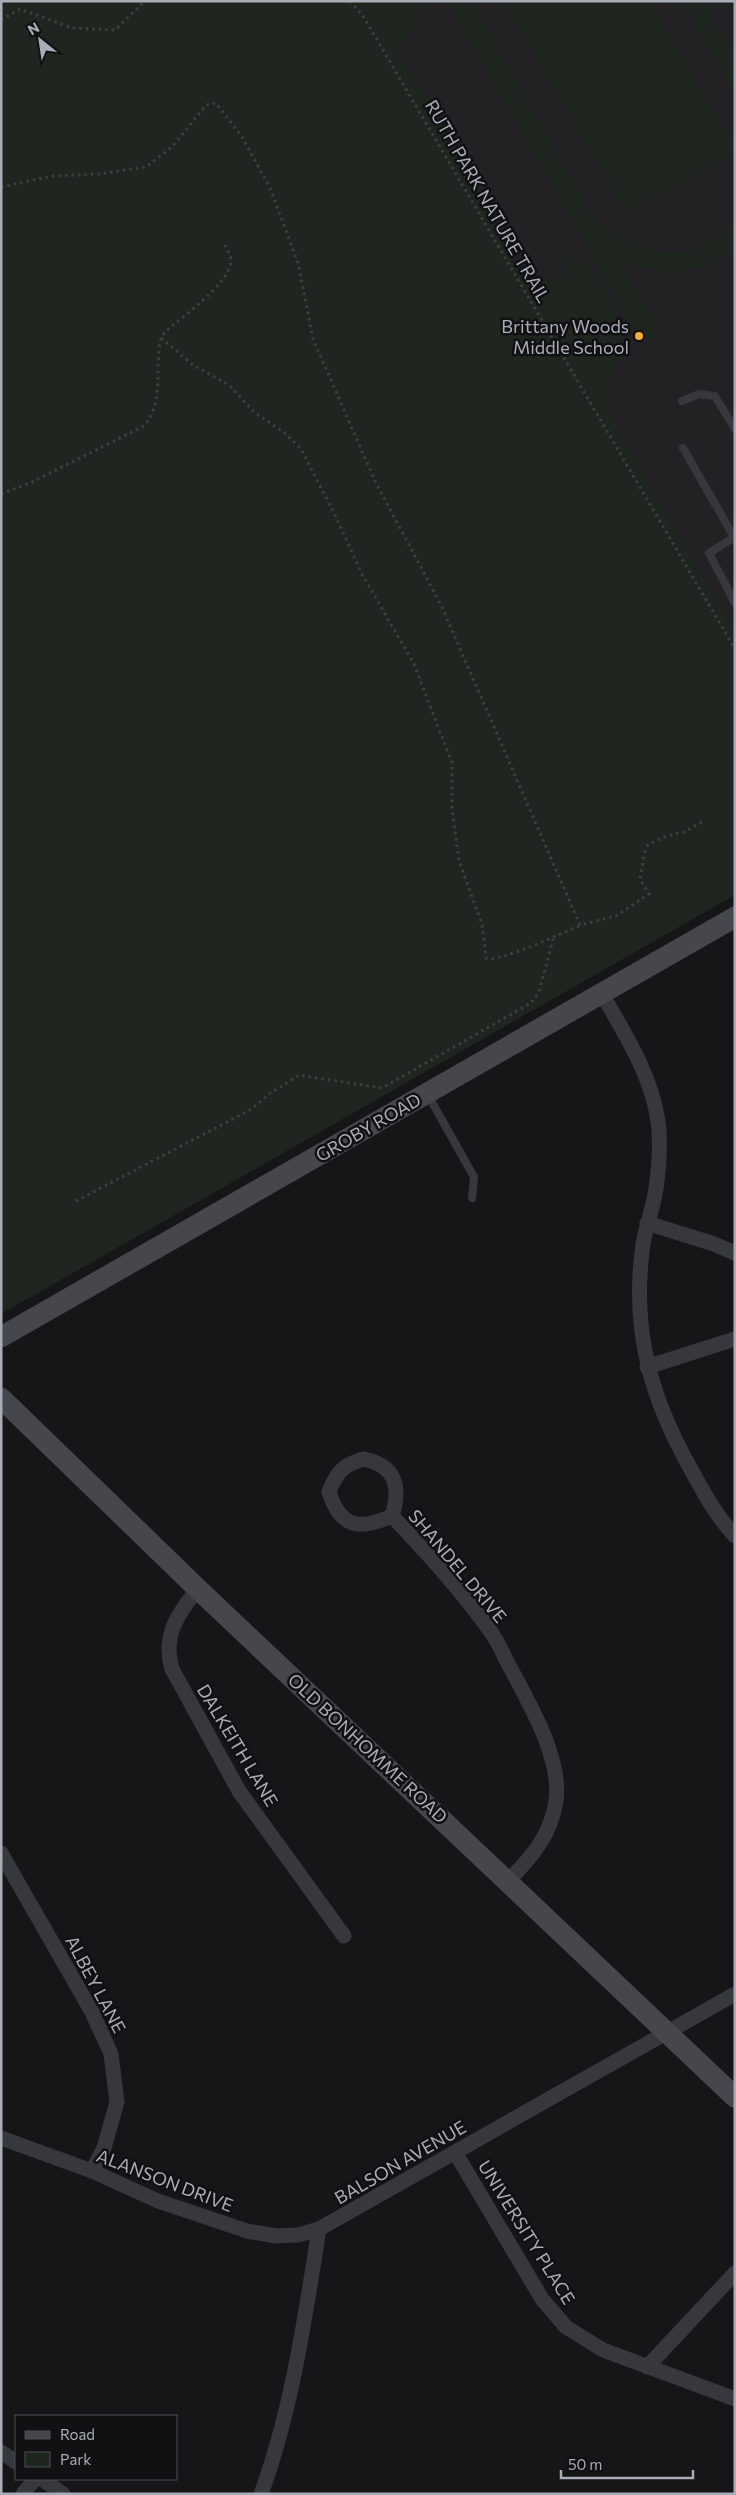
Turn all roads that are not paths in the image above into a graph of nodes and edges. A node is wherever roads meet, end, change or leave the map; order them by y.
1 (682, 401) dead end
2 (735, 429) edge
3 (683, 448) dead end
4 (734, 537) edge
5 (735, 603) edge
6 (735, 917) edge
7 (602, 994) junction
8 (427, 1094) junction
9 (472, 1198) dead end
10 (647, 1223) junction
11 (735, 1253) edge
12 (1, 1337) edge
13 (735, 1339) edge
14 (647, 1366) junction
15 (1, 1398) edge
16 (392, 1516) junction
17 (735, 1536) edge
18 (198, 1589) junction
19 (1, 1853) edge
20 (508, 1881) junction
21 (344, 1936) dead end
22 (735, 1994) edge
23 (666, 2033) junction
24 (735, 2097) edge
25 (1, 2138) edge
26 (455, 2152) junction
27 (92, 2171) junction
28 (319, 2229) junction
29 (735, 2273) edge
30 (647, 2367) junction
31 (735, 2399) edge
32 (1, 2452) edge
33 (15, 2461) edge
34 (34, 2480) edge
35 (43, 2480) edge
36 (23, 2494) edge
37 (63, 2494) edge
38 (261, 2494) edge

1 - 2 lane
3 - 4 lane
4 - 5 lane
6 - 7 street, GROBY ROAD
7 - 8 street, GROBY ROAD
7 - 10 street
8 - 9 lane
8 - 12 street, GROBY ROAD
10 - 11 street
10 - 14 street
13 - 14 street
14 - 17 street
15 - 18 street, OLD BONHOMME ROAD
16 - 16 street
16 - 20 street, SHANDEL DRIVE
18 - 20 street, OLD BONHOMME ROAD
18 - 21 street, DALKEITH LANE
19 - 27 street, ALBEY LANE
20 - 23 street, OLD BONHOMME ROAD
22 - 23 street, BALSON AVENUE
23 - 24 street, OLD BONHOMME ROAD
23 - 26 street, BALSON AVENUE
25 - 27 street, ALANSON DRIVE
26 - 28 street, BALSON AVENUE
26 - 30 street, UNIVERSITY PLACE
27 - 28 street, ALANSON DRIVE
28 - 38 street
29 - 30 street
30 - 31 street, UNIVERSITY PLACE
32 - 33 street
34 - 36 street
35 - 37 street

